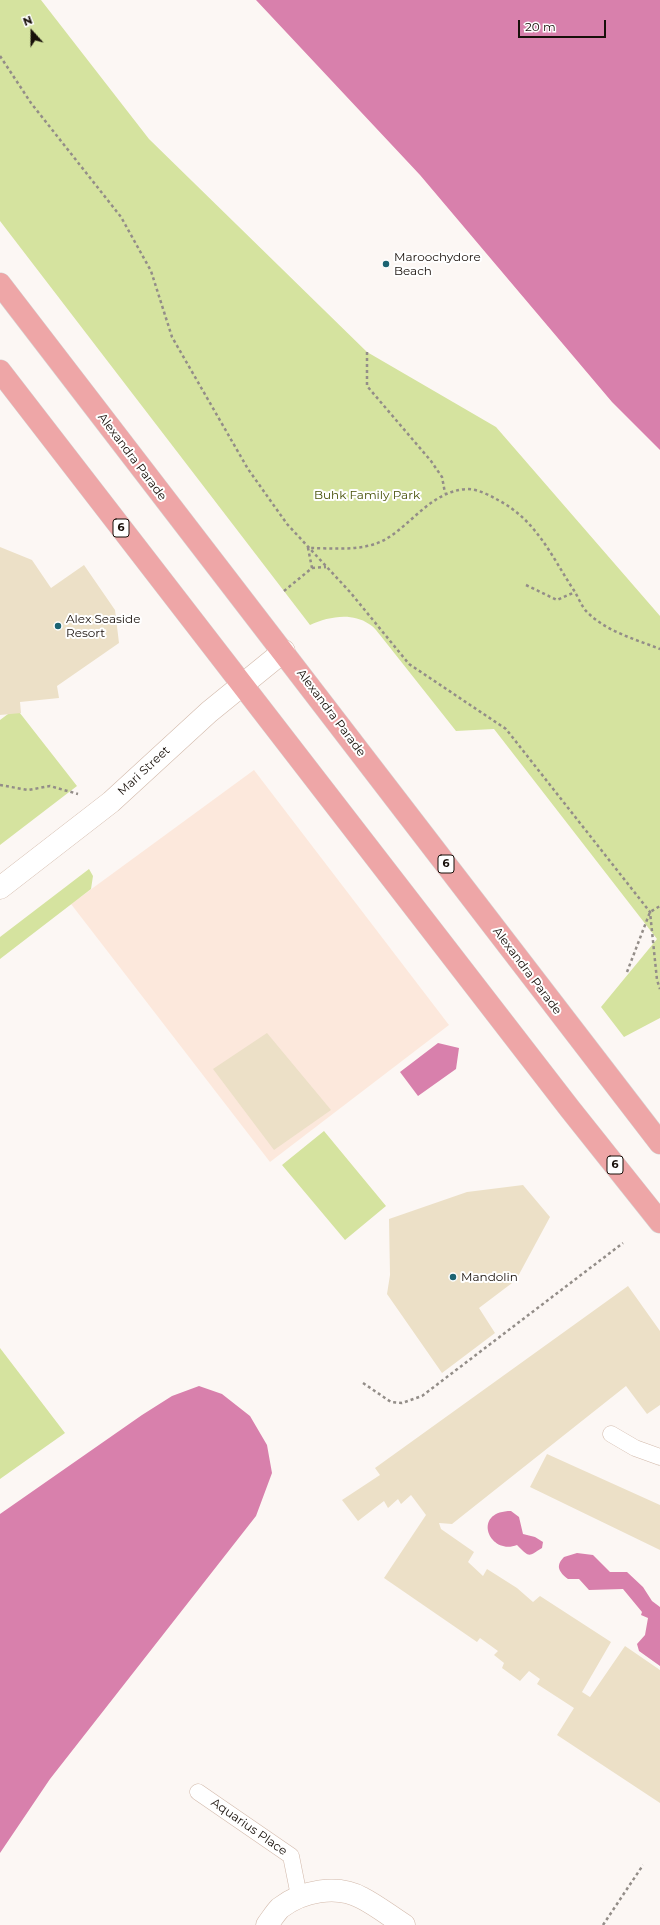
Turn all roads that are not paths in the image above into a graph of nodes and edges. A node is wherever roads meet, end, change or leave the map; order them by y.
1 (0, 284) edge
2 (0, 371) edge
3 (284, 651) junction
4 (243, 684) junction
5 (0, 888) edge
6 (660, 1143) edge
7 (660, 1222) edge
8 (611, 1434) dead end
9 (660, 1457) edge
10 (198, 1792) dead end
11 (299, 1896) junction
12 (266, 1925) edge
13 (404, 1925) edge

1 - 3 main road, Alexandra Parade / 6
2 - 4 main road, 6
3 - 4 street, Mari Street
3 - 6 main road, Alexandra Parade / 6
4 - 5 street, Mari Street
4 - 7 main road, 6
8 - 9 lane
10 - 11 lane, Aquarius Place
11 - 12 street
11 - 13 street

